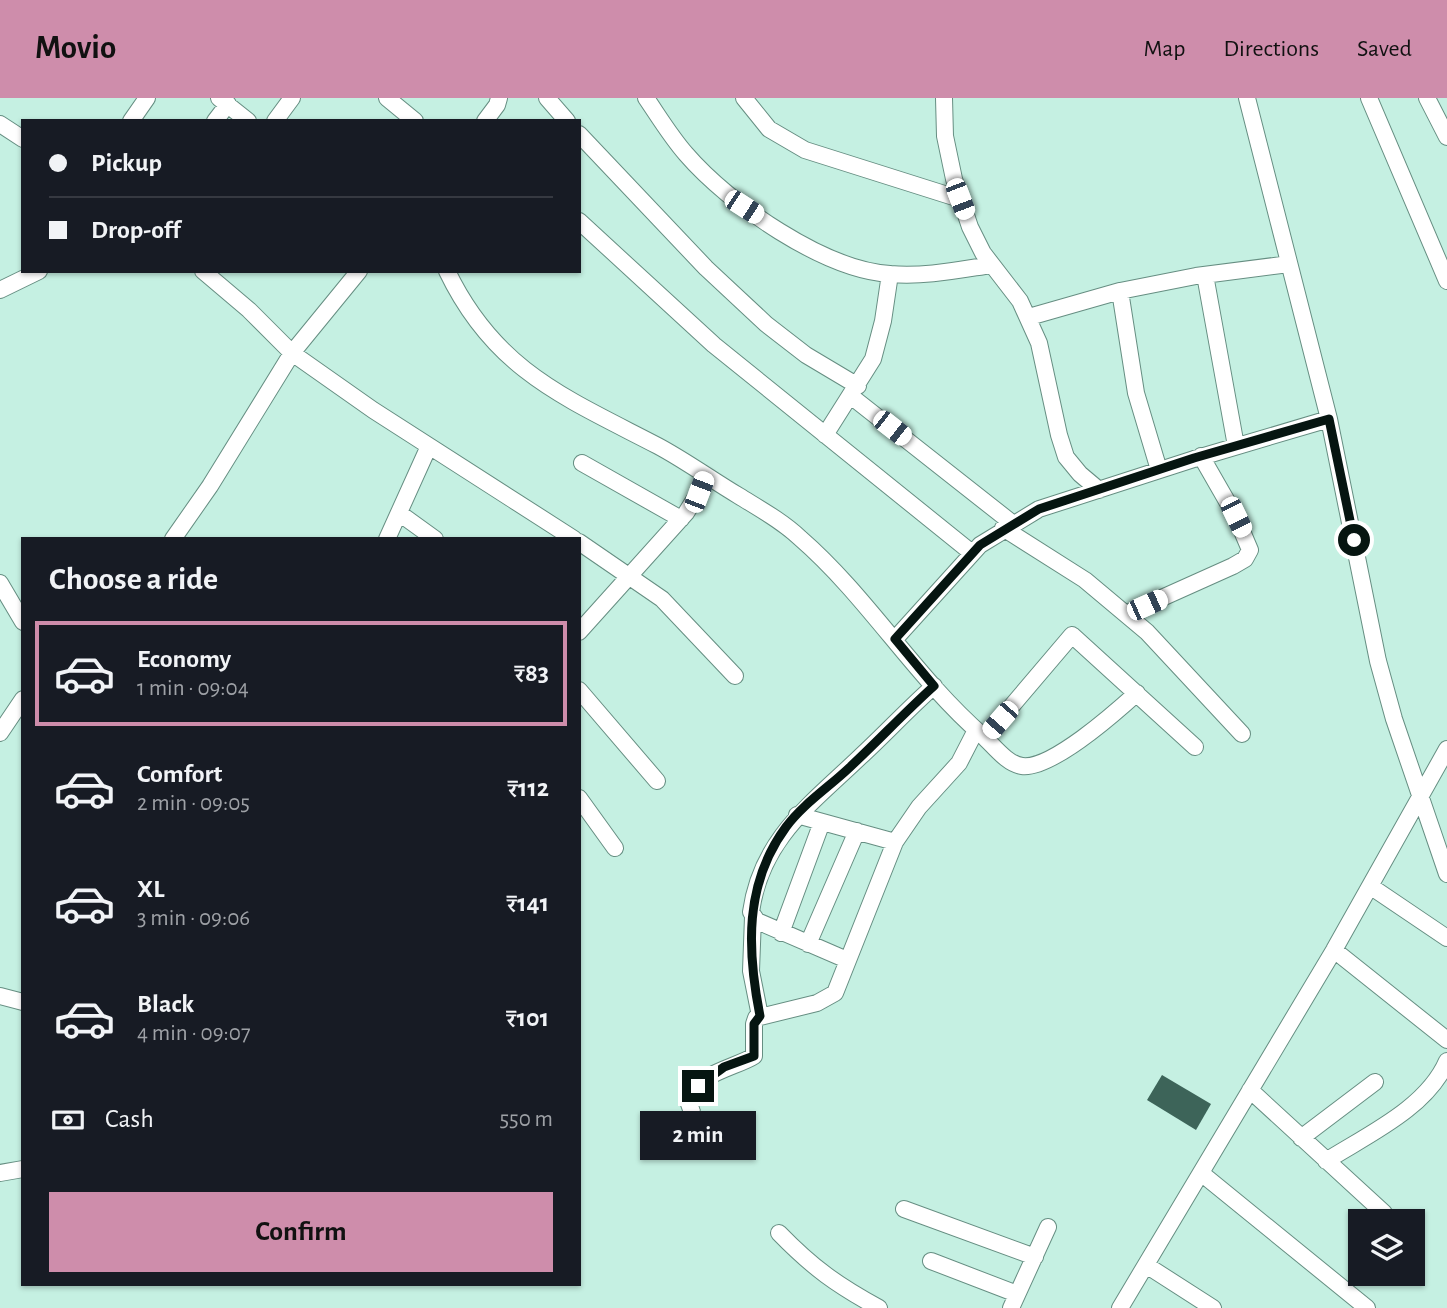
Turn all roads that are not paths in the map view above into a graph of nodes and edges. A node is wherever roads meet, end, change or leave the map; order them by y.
1 (147, 98) edge
2 (292, 98) edge
3 (387, 98) edge
4 (499, 98) edge
5 (547, 98) edge
6 (646, 98) edge
7 (744, 98) edge
8 (944, 98) edge
9 (1247, 98) edge
10 (1369, 98) edge
11 (1427, 98) edge
12 (223, 101) edge
13 (132, 119) edge
14 (216, 119) edge
15 (246, 119) edge
16 (276, 119) edge
17 (413, 119) edge
18 (486, 119) edge
19 (565, 119) edge
20 (0, 124) edge
21 (581, 136) edge
22 (21, 137) edge
23 (1447, 137) edge
24 (960, 199) junction
25 (581, 223) edge
26 (1289, 264) junction
27 (991, 265) junction
28 (35, 273) edge
29 (205, 273) edge
30 (357, 273) edge
31 (448, 273) edge
32 (890, 275) junction
33 (1205, 275) junction
34 (1447, 281) edge
35 (0, 290) edge
36 (1120, 290) junction
37 (1029, 317) junction
38 (292, 353) junction
39 (855, 391) junction
40 (1329, 419) junction
41 (825, 435) junction
42 (429, 446) junction
43 (1236, 446) junction
44 (1201, 456) junction
45 (582, 463) dead end
46 (1159, 470) junction
47 (706, 476) junction
48 (1099, 490) junction
49 (399, 513) junction
50 (681, 519) junction
51 (1008, 526) junction
52 (177, 537) edge
53 (388, 537) edge
54 (432, 537) edge
55 (571, 537) edge
56 (581, 543) edge
57 (972, 553) junction
58 (631, 575) junction
59 (0, 583) edge
60 (1126, 614) junction
61 (21, 619) edge
62 (581, 629) edge
63 (895, 639) junction
64 (735, 676) dead end
65 (934, 686) junction
66 (1138, 693) junction
67 (581, 695) edge
68 (20, 710) edge
69 (0, 733) edge
70 (980, 733) junction
71 (1242, 734) dead end
72 (1195, 747) dead end
73 (1447, 749) edge
74 (657, 781) dead end
75 (1420, 797) junction
76 (581, 801) edge
77 (797, 815) junction
78 (822, 821) junction
79 (857, 831) junction
80 (894, 842) junction
81 (615, 848) dead end
82 (1447, 874) edge
83 (1370, 886) junction
84 (752, 917) junction
85 (781, 933) junction
86 (1447, 938) edge
87 (808, 944) junction
88 (1334, 950) junction
89 (847, 960) junction
90 (0, 996) edge
91 (21, 1001) edge
92 (760, 1016) junction
93 (1447, 1040) edge
94 (1447, 1061) edge
95 (1375, 1082) dead end
96 (1250, 1090) junction
97 (1301, 1138) junction
98 (675, 1151) dead end
99 (1326, 1161) junction
100 (21, 1169) edge
101 (0, 1173) edge
102 (1201, 1173) junction
103 (904, 1209) dead end
104 (1380, 1209) edge
105 (1048, 1227) dead end
106 (779, 1233) dead end
107 (1035, 1257) junction
108 (931, 1261) dead end
109 (1146, 1265) junction
110 (1014, 1301) edge
111 (1122, 1307) edge
112 (879, 1308) edge
113 (1213, 1308) edge
114 (1367, 1308) edge

1 - 13 street
2 - 16 street
3 - 17 street
4 - 18 street
5 - 19 street
6 - 32 street
7 - 24 street
8 - 24 street
9 - 26 street
10 - 34 street
11 - 23 street
12 - 14 street
12 - 15 street
20 - 22 street
21 - 39 street
24 - 27 street
25 - 41 street
26 - 33 street
26 - 40 street
27 - 32 street
27 - 37 street
28 - 35 street
29 - 38 street
30 - 38 street
31 - 47 street
32 - 39 street
33 - 36 street
33 - 43 street
36 - 37 street
36 - 46 street
37 - 48 street
38 - 42 street
38 - 52 street
39 - 41 street
39 - 51 street
40 - 43 street
40 - 75 street
41 - 57 street
42 - 49 street
42 - 55 street
43 - 44 street
44 - 46 street
44 - 60 street
45 - 50 street
46 - 48 street
47 - 50 street
47 - 63 street
48 - 51 street
49 - 53 street
49 - 54 street
50 - 58 street
51 - 57 street
51 - 60 street
56 - 58 street
57 - 63 street
58 - 62 street
58 - 64 street
59 - 61 street
60 - 71 street
63 - 65 street
65 - 70 street
65 - 77 street
66 - 70 street
66 - 70 street
66 - 72 street
67 - 74 street
68 - 69 street
70 - 80 street
73 - 75 street
75 - 82 street
75 - 83 street
76 - 81 street
77 - 78 street
77 - 84 street
78 - 79 street
78 - 85 street
79 - 80 street
79 - 87 street
80 - 89 street
83 - 86 street
83 - 88 street
84 - 85 street
84 - 92 street
85 - 87 street
87 - 89 street
88 - 93 street
88 - 96 street
89 - 92 street
90 - 91 street
92 - 98 street
94 - 99 street
95 - 97 street
96 - 97 street
96 - 102 street
97 - 99 street
99 - 104 street
100 - 101 street
102 - 109 street
102 - 114 street
103 - 107 street
105 - 107 street
106 - 112 street
107 - 110 street
108 - 110 street
109 - 111 street
109 - 113 street

